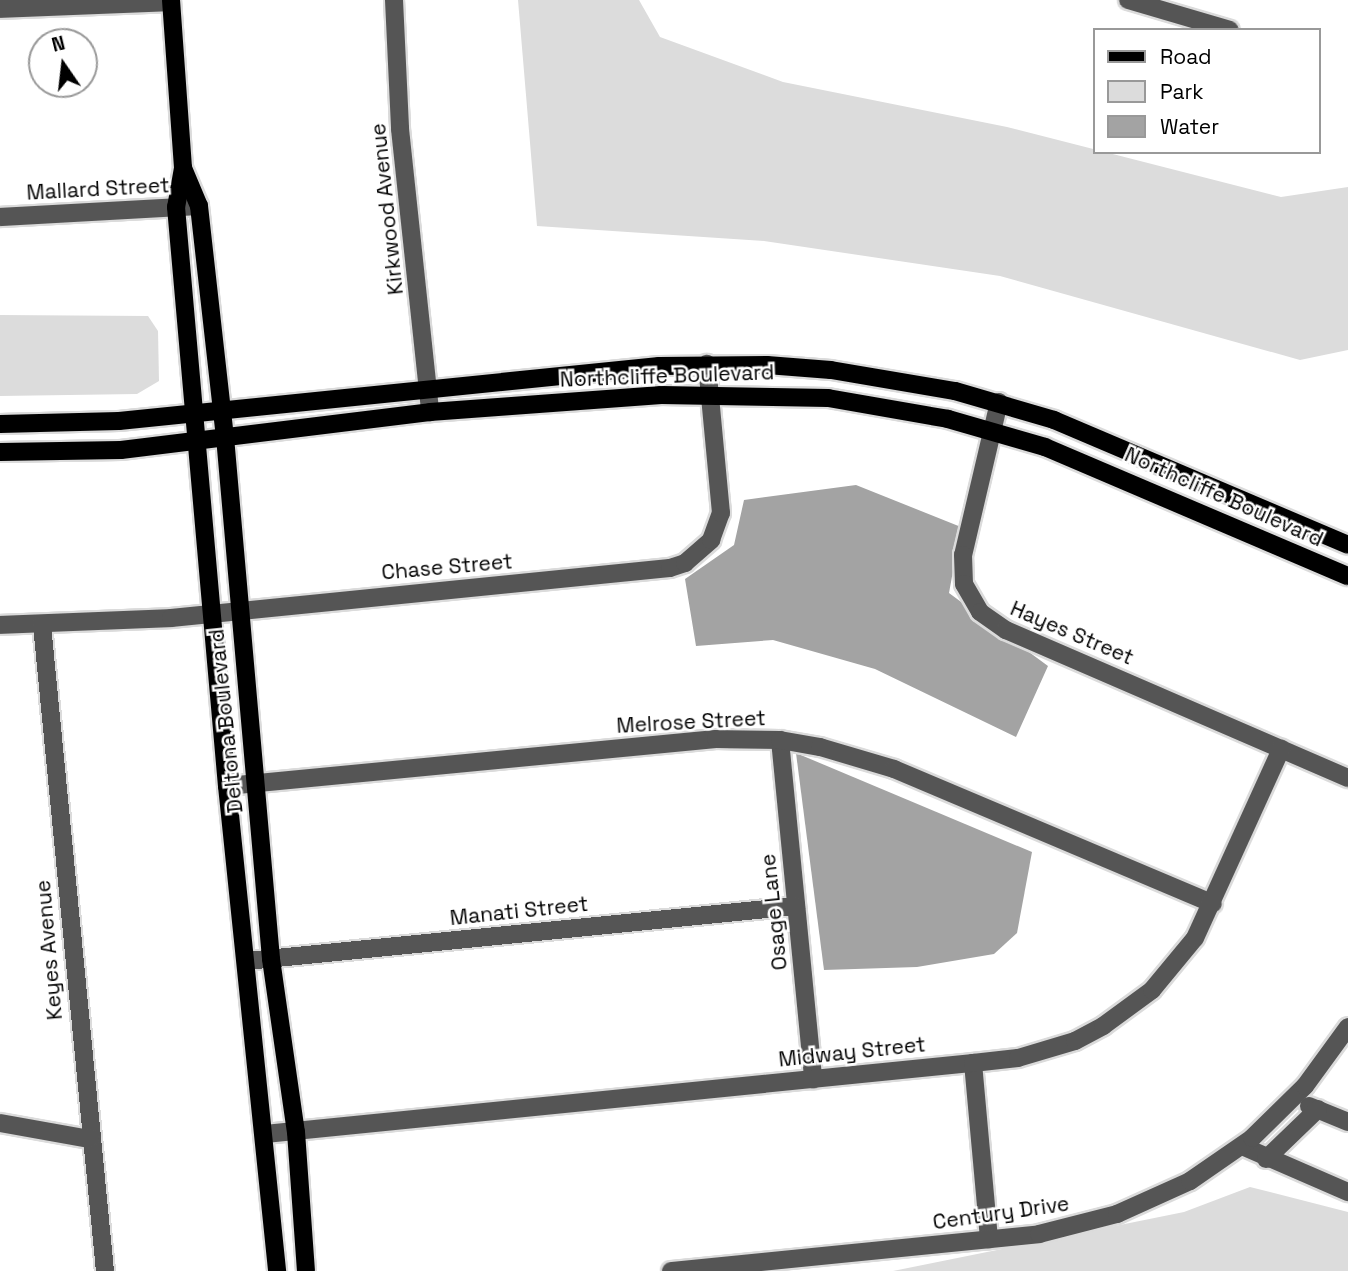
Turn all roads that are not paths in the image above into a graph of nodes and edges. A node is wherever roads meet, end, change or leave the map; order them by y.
1 (394, 0) edge
2 (1128, 0) edge
3 (171, 1) edge
4 (0, 9) edge
5 (1223, 28) edge
6 (183, 168) junction
7 (199, 206) junction
8 (176, 207) junction
9 (0, 217) edge
10 (707, 364) junction
11 (429, 389) junction
12 (708, 394) junction
13 (999, 402) junction
14 (221, 408) junction
15 (193, 410) junction
16 (430, 412) junction
17 (0, 424) edge
18 (991, 430) junction
19 (225, 437) junction
20 (195, 440) junction
21 (0, 452) edge
22 (1348, 545) edge
23 (1348, 576) edge
24 (238, 610) junction
25 (211, 612) junction
26 (0, 625) edge
27 (42, 625) junction
28 (780, 740) junction
29 (1281, 749) junction
30 (1348, 778) edge
31 (256, 782) junction
32 (227, 786) junction
33 (1213, 904) junction
34 (796, 906) junction
35 (271, 959) junction
36 (247, 961) junction
37 (1348, 1027) edge
38 (973, 1063) junction
39 (813, 1079) junction
40 (1295, 1097) junction
41 (1318, 1109) junction
42 (1348, 1122) edge
43 (0, 1123) edge
44 (296, 1132) junction
45 (265, 1134) junction
46 (90, 1139) junction
47 (1242, 1146) junction
48 (1266, 1159) junction
49 (1348, 1192) edge
50 (989, 1239) junction
51 (832, 1263) edge
52 (105, 1271) edge
53 (277, 1271) edge
54 (306, 1271) edge
55 (671, 1271) edge

1 - 11 street, Kirkwood Avenue
2 - 5 street
3 - 4 street
3 - 6 main road, Deltona Boulevard
6 - 7 main road, Deltona Boulevard
6 - 8 main road, Deltona Boulevard
7 - 8 street, Mallard Street
7 - 14 main road, Deltona Boulevard
8 - 9 street, Mallard Street
8 - 15 main road, Deltona Boulevard
10 - 11 main road, Northcliffe Boulevard
10 - 12 street, Chase Street
10 - 13 main road, Northcliffe Boulevard
11 - 14 main road, Northcliffe Boulevard
11 - 16 street, Kirkwood Avenue
12 - 16 main road, Northcliffe Boulevard
12 - 18 main road, Northcliffe Boulevard
12 - 24 street, Chase Street
13 - 18 street, Hayes Street
13 - 22 main road, Northcliffe Boulevard
14 - 15 main road, Northcliffe Boulevard
14 - 19 main road, Deltona Boulevard
15 - 17 main road, Northcliffe Boulevard
15 - 20 main road, Deltona Boulevard
16 - 19 main road, Northcliffe Boulevard
18 - 23 main road, Northcliffe Boulevard
18 - 29 street, Hayes Street
19 - 20 main road, Northcliffe Boulevard
19 - 24 main road, Deltona Boulevard
20 - 21 main road, Northcliffe Boulevard
20 - 25 main road, Deltona Boulevard
24 - 25 street, Chase Street
24 - 31 main road, Deltona Boulevard
25 - 27 street, Chase Street
25 - 32 main road, Deltona Boulevard
26 - 27 street, Chase Street
27 - 46 street, Keyes Avenue
28 - 31 street, Melrose Street
28 - 33 street, Melrose Street
28 - 34 street, Osage Lane
29 - 30 street, Hayes Street
29 - 33 street, Midway Street
31 - 32 street, Melrose Street
31 - 35 main road, Deltona Boulevard
32 - 36 main road, Deltona Boulevard
33 - 38 street, Midway Street
34 - 35 street, Manati Street
34 - 39 street, Osage Lane
35 - 36 street, Manati Street
35 - 44 main road, Deltona Boulevard
36 - 45 main road, Deltona Boulevard
37 - 40 street, Century Drive
38 - 39 street, Midway Street
38 - 50 street
39 - 44 street, Midway Street
40 - 41 street
40 - 47 street, Century Drive
41 - 42 street
41 - 48 street
43 - 46 street
44 - 45 street, Midway Street
44 - 54 main road, Deltona Boulevard
45 - 53 main road, Deltona Boulevard
46 - 52 street, Keyes Avenue
47 - 48 street
47 - 50 street, Century Drive
48 - 49 street
50 - 51 street, Century Drive
51 - 55 street, Century Drive

